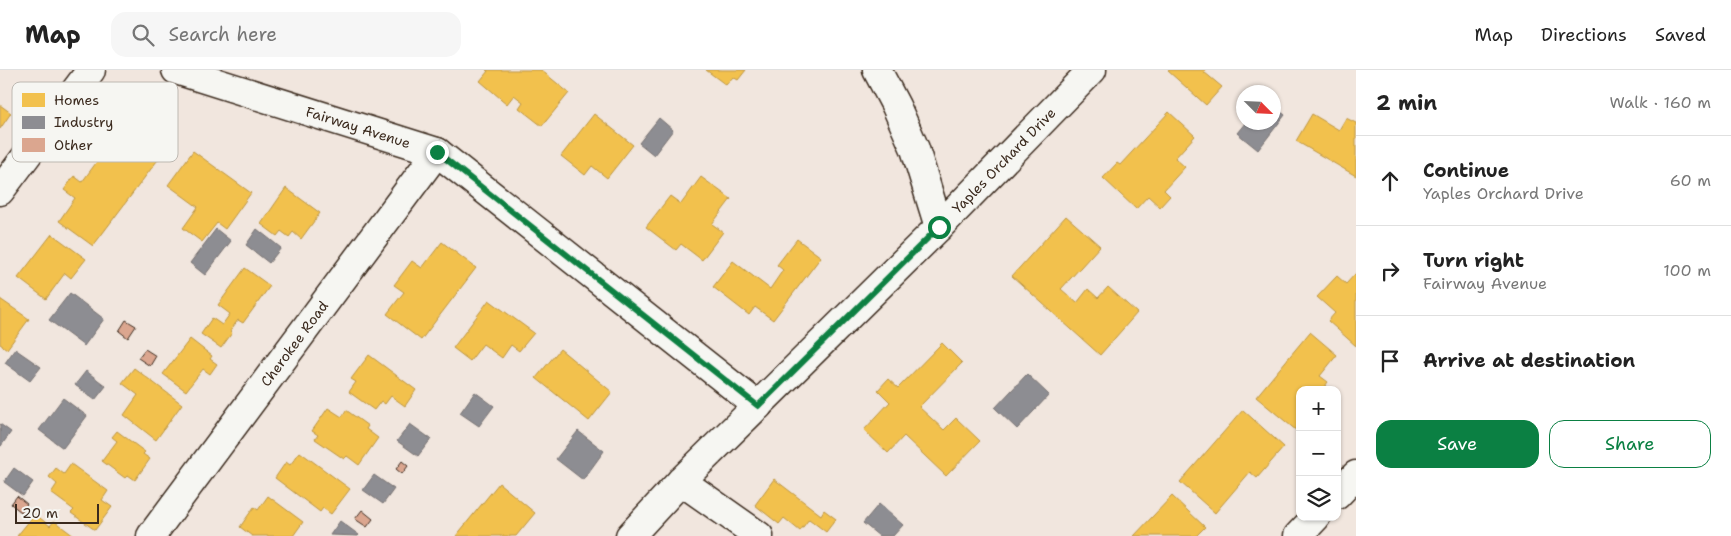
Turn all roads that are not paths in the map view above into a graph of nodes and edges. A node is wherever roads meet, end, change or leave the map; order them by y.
1 (91, 70) edge
2 (176, 70) edge
3 (877, 70) edge
4 (1092, 70) edge
5 (82, 82) edge
6 (437, 152) junction
7 (22, 162) edge
8 (0, 191) edge
9 (939, 227) junction
10 (758, 406) junction
11 (1356, 475) edge
12 (681, 481) junction
13 (1341, 491) edge
14 (1312, 521) edge
15 (151, 536) edge
16 (630, 536) edge
17 (759, 536) edge
18 (1298, 536) edge

1 - 5 street
2 - 6 street, Fairway Avenue
3 - 9 street
4 - 9 street, Yaples Orchard Drive
6 - 10 street, Fairway Avenue
6 - 15 street, Cherokee Road
7 - 8 street
9 - 10 street, Yaples Orchard Drive
10 - 12 street, Yaples Orchard Drive
11 - 13 street
12 - 16 street, Yaples Orchard Drive
12 - 17 street
14 - 18 street

